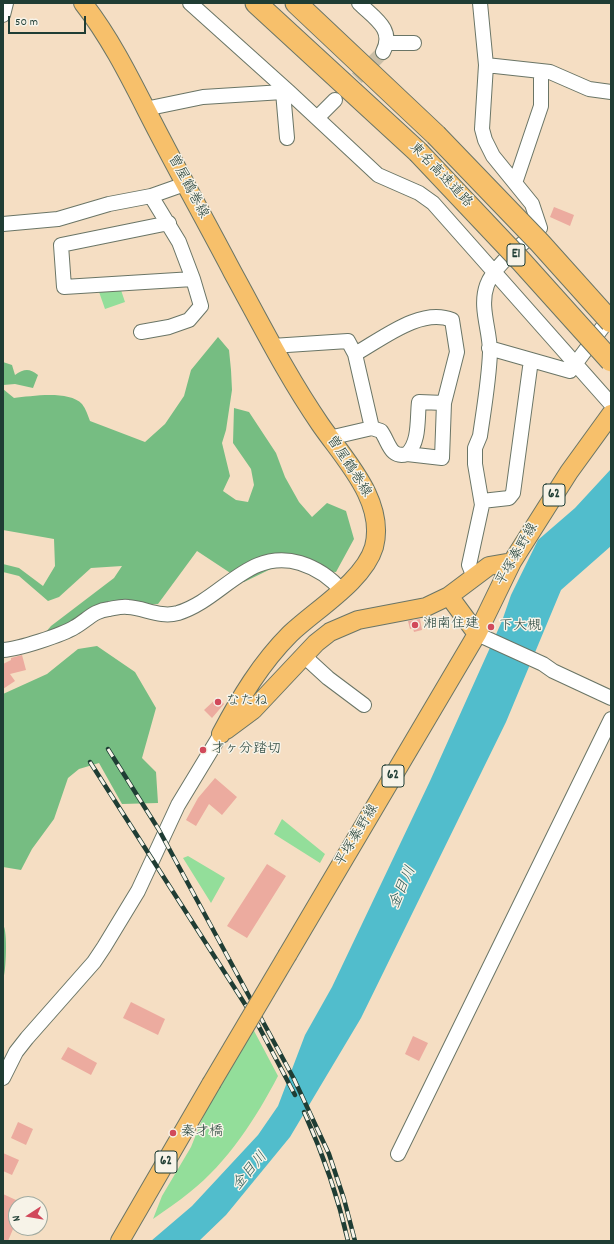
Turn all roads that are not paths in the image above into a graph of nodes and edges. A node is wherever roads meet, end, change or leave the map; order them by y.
1 (6, 3) edge
2 (83, 3) edge
3 (190, 3) edge
4 (256, 3) edge
5 (296, 3) edge
6 (359, 3) edge
7 (480, 3) edge
8 (3, 15) edge
9 (414, 43) dead end
10 (486, 65) junction
11 (541, 71) junction
12 (286, 92) junction
13 (611, 92) edge
14 (334, 100) tunnel mouth
15 (145, 109) junction
16 (317, 118) junction
17 (287, 138) dead end
18 (515, 183) junction
19 (186, 184) junction
20 (151, 196) junction
21 (169, 223) junction
22 (3, 224) edge
23 (494, 272) junction
24 (193, 279) junction
25 (611, 316) edge
26 (611, 322) edge
27 (141, 332) dead end
28 (272, 346) junction
29 (489, 348) junction
30 (355, 354) junction
31 (531, 360) junction
32 (611, 361) edge
33 (576, 364) junction
34 (444, 403) junction
35 (611, 404) edge
36 (611, 414) edge
37 (372, 428) junction
38 (329, 438) junction
39 (407, 454) junction
40 (482, 501) junction
41 (512, 562) junction
42 (474, 577) junction
43 (342, 591) junction
44 (449, 596) junction
45 (480, 634) junction
46 (3, 650) edge
47 (304, 656) junction
48 (611, 698) edge
49 (364, 705) dead end
50 (611, 719) edge
51 (220, 734) junction
52 (3, 1078) edge
53 (398, 1154) dead end
54 (120, 1240) edge

1 - 8 street
2 - 15 main road, 曽屋鶴巻線
3 - 12 street
4 - 32 highway, 東名高速道路 / E1, bridge
5 - 26 highway, 東名高速道路 / E1, bridge
6 - 9 street
7 - 10 street
10 - 11 street
10 - 18 street
11 - 13 street
11 - 18 street
12 - 15 street
12 - 16 street
12 - 17 street
14 - 16 street
15 - 19 main road, 曽屋鶴巻線
16 - 23 street
18 - 23 street
19 - 20 street
19 - 28 main road, 曽屋鶴巻線
20 - 21 street
20 - 22 street
21 - 24 street
21 - 24 street
23 - 29 street
23 - 33 street
24 - 27 street
25 - 33 street
28 - 30 street
28 - 38 main road, 曽屋鶴巻線
29 - 31 street
29 - 40 street
30 - 34 street
30 - 37 street
31 - 33 street
31 - 40 street
33 - 35 street
34 - 39 street
34 - 39 street
36 - 41 main road, 平塚秦野線 / 62
37 - 38 street
37 - 39 street
38 - 43 main road, 曽屋鶴巻線
40 - 42 street
41 - 42 main road
41 - 45 main road, 平塚秦野線 / 62
42 - 44 main road
43 - 46 street
43 - 51 main road, 曽屋鶴巻線
44 - 45 main road
44 - 47 main road
45 - 48 street
45 - 54 main road, 平塚秦野線 / 62, bridge
47 - 49 street
47 - 51 main road
50 - 53 street
51 - 52 street

